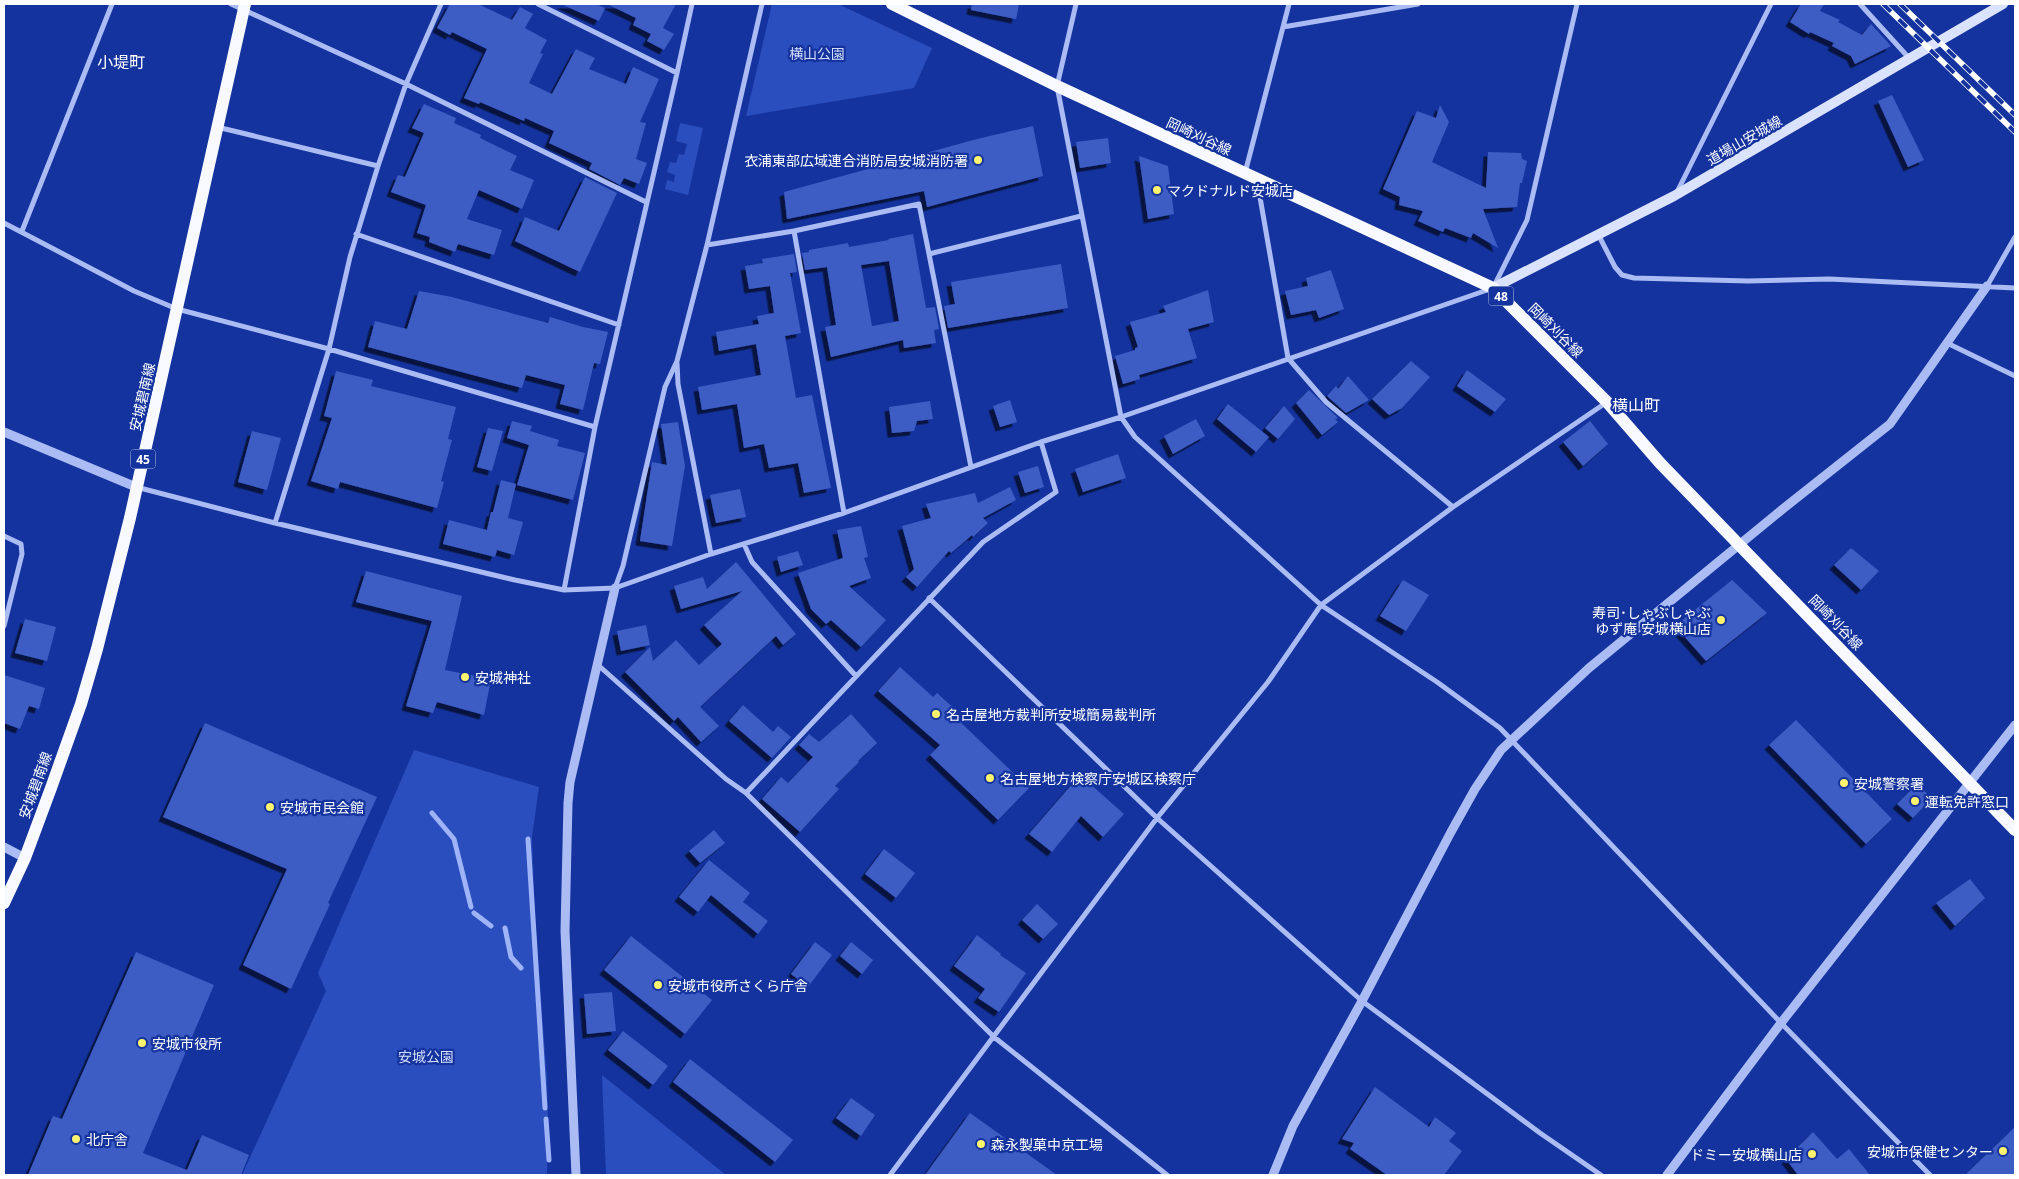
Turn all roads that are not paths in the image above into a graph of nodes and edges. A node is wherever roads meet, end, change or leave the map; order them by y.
1 (112, 4) edge
2 (231, 4) edge
3 (441, 4) edge
4 (538, 4) edge
5 (692, 4) edge
6 (762, 4) edge
7 (892, 4) edge
8 (1076, 4) edge
9 (1289, 4) edge
10 (1418, 4) edge
11 (1577, 4) edge
12 (1771, 4) edge
13 (1860, 4) edge
14 (2003, 4) edge
15 (244, 7) edge
16 (1283, 27) junction
17 (1910, 59) junction
18 (678, 73) junction
19 (406, 84) junction
20 (1057, 86) junction
21 (217, 127) junction
22 (378, 166) junction
23 (1245, 174) junction
24 (1257, 179) junction
25 (1674, 196) junction
26 (646, 202) junction
27 (1081, 216) junction
28 (4, 223) edge
29 (22, 231) junction
30 (794, 231) junction
31 (356, 234) junction
32 (1599, 236) junction
33 (2015, 237) edge
34 (707, 245) junction
35 (930, 254) junction
36 (1987, 286) junction
37 (1493, 288) junction
38 (2015, 288) edge
39 (177, 308) junction
40 (619, 325) junction
41 (1947, 343) junction
42 (329, 349) junction
43 (1288, 358) junction
44 (676, 361) junction
45 (2015, 376) edge
46 (1607, 402) junction
47 (1121, 417) junction
48 (595, 427) junction
49 (4, 432) edge
50 (1041, 442) junction
51 (971, 467) junction
52 (136, 487) junction
53 (1453, 507) junction
54 (844, 513) junction
55 (275, 523) junction
56 (4, 536) edge
57 (744, 544) junction
58 (1741, 545) junction
59 (711, 554) junction
60 (615, 588) junction
61 (564, 590) junction
62 (929, 598) junction
63 (1320, 605) junction
64 (4, 626) edge
65 (598, 665) junction
66 (856, 676) junction
67 (2015, 725) edge
68 (1511, 739) junction
69 (1970, 783) junction
70 (746, 793) junction
71 (1157, 818) junction
72 (2015, 830) edge
73 (4, 847) edge
74 (24, 858) junction
75 (4, 903) edge
76 (1362, 1001) junction
77 (1781, 1023) junction
78 (994, 1037) junction
79 (576, 1175) edge
80 (890, 1175) edge
81 (1167, 1175) edge
82 (1273, 1175) edge
83 (1601, 1175) edge
84 (1667, 1175) edge
85 (1930, 1175) edge

1 - 29 street
2 - 15 street
3 - 19 street
4 - 18 street
5 - 18 street
6 - 34 street
7 - 20 main road, 岡崎刈谷線 / 48
8 - 20 street
9 - 16 street
10 - 16 street
11 - 37 street
12 - 25 street
13 - 17 street
14 - 17 main road, 道場山安城線
15 - 19 street
15 - 21 main road, 安城碧南線 / 45
16 - 23 street
17 - 25 main road, 道場山安城線
18 - 26 street
19 - 22 street
19 - 26 street
20 - 23 main road, 岡崎刈谷線 / 48
20 - 27 street
21 - 22 street
21 - 39 main road, 安城碧南線 / 45
22 - 31 street
23 - 24 main road, 岡崎刈谷線 / 48
24 - 37 main road, 岡崎刈谷線 / 48
24 - 43 street
25 - 32 main road, 道場山安城線
26 - 40 street
27 - 35 street
27 - 47 street
28 - 29 street
29 - 39 street
30 - 34 street
30 - 35 street
30 - 54 street
31 - 40 street
31 - 42 street
32 - 36 street
32 - 37 main road, 道場山安城線
33 - 36 street
34 - 44 street
35 - 51 street
36 - 38 street
36 - 41 street
37 - 43 street
37 - 46 main road, 岡崎刈谷線 / 48
39 - 42 street
39 - 52 main road, 安城碧南線 / 45
40 - 48 street
41 - 45 street
41 - 58 street
42 - 48 street
42 - 55 street
43 - 47 street
43 - 53 street
44 - 59 street
44 - 60 street
46 - 53 street
46 - 58 main road, 岡崎刈谷線 / 48
47 - 50 street
47 - 63 street
48 - 61 street
49 - 52 street
50 - 51 street
50 - 62 street
51 - 54 street
52 - 55 street
52 - 74 main road, 安城碧南線 / 45
53 - 63 street
54 - 57 street
55 - 61 street
56 - 64 street
57 - 59 street
57 - 66 street
58 - 68 street
58 - 69 main road, 岡崎刈谷線 / 48
59 - 60 street
60 - 61 street
60 - 65 street
62 - 66 street
62 - 71 street
63 - 68 street
63 - 71 street
65 - 70 street
65 - 79 street
66 - 70 street
67 - 69 street
68 - 76 street
68 - 77 street
69 - 72 main road, 岡崎刈谷線 / 48
69 - 77 street
70 - 78 street
71 - 76 street
71 - 78 street
73 - 74 street
74 - 75 main road, 安城碧南線 / 45
76 - 82 street
76 - 83 street
77 - 84 street
77 - 85 street
78 - 80 street
78 - 81 street

